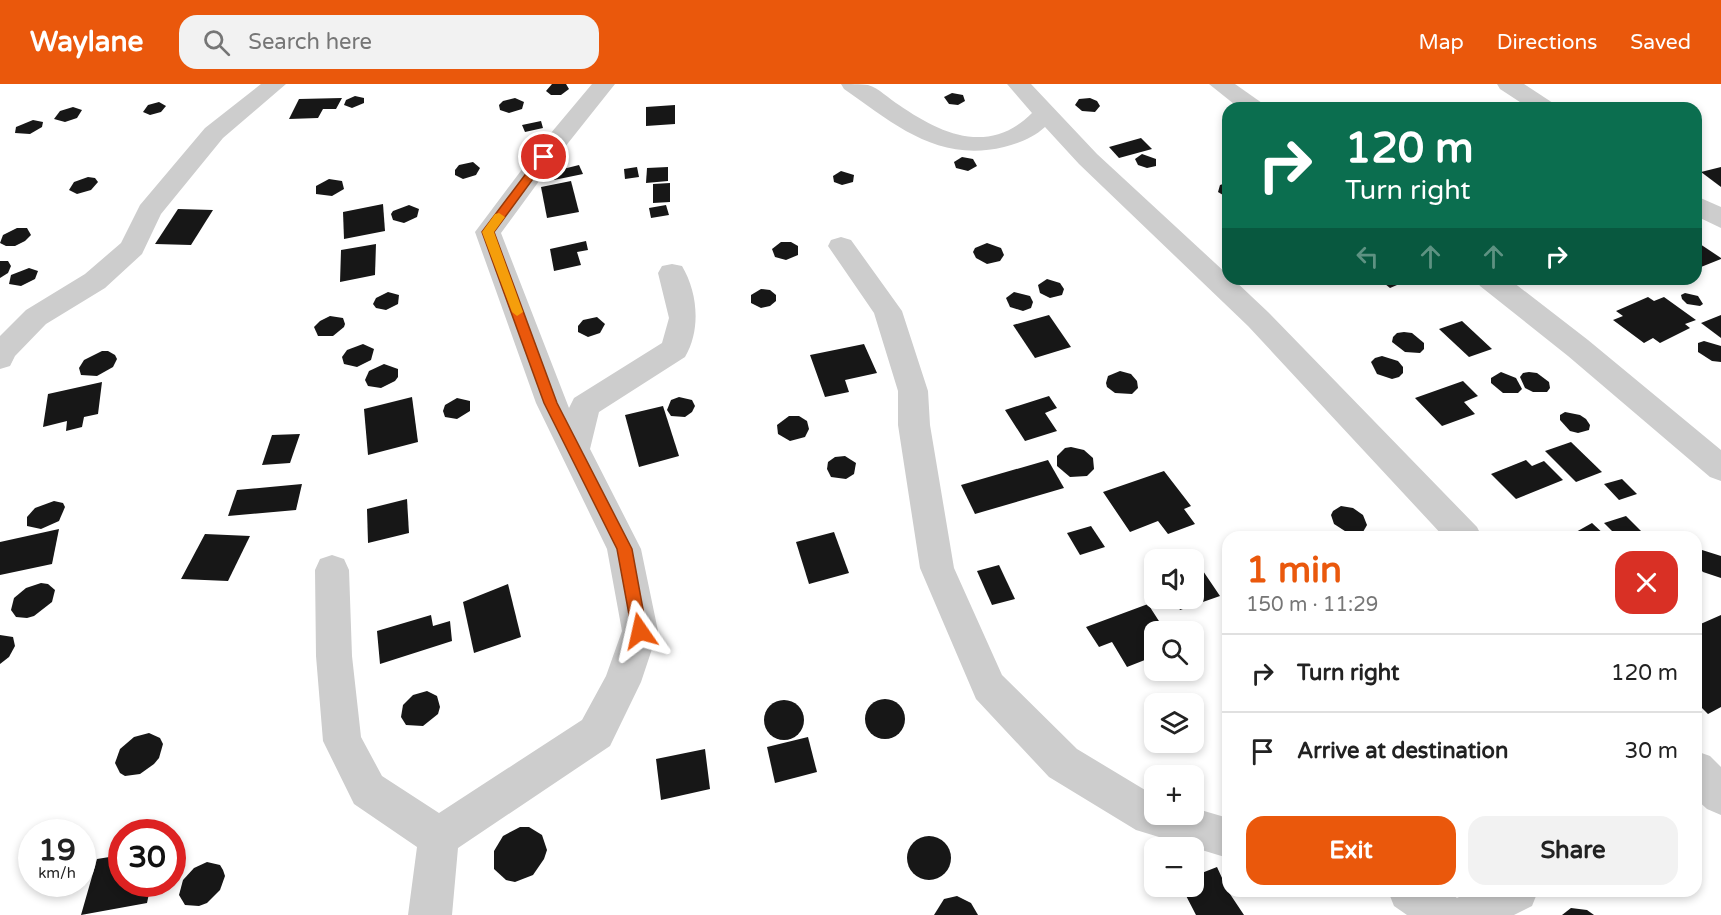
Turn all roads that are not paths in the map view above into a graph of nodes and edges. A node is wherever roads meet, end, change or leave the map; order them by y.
1 (275, 84) edge
2 (604, 84) edge
3 (852, 84) edge
4 (1018, 84) edge
5 (1220, 84) edge
6 (1508, 84) edge
7 (1246, 102) edge
8 (1536, 102) edge
9 (1044, 114) junction
10 (1702, 208) edge
11 (1721, 219) edge
12 (841, 246) dead end
13 (672, 273) dead end
14 (1498, 285) edge
15 (0, 358) edge
16 (574, 449) junction
17 (1721, 468) edge
18 (1459, 531) edge
19 (332, 570) dead end
20 (1222, 836) edge
21 (439, 837) junction
22 (1418, 897) edge
23 (1505, 897) edge
24 (430, 915) edge
25 (1445, 915) edge
26 (1468, 915) edge

1 - 15 street
2 - 16 street
3 - 9 street
4 - 9 street
5 - 7 street
6 - 8 street
9 - 18 street
10 - 11 street
12 - 20 street
13 - 16 street
14 - 17 street
16 - 21 street
19 - 21 street
21 - 24 street
22 - 25 street
23 - 26 street

